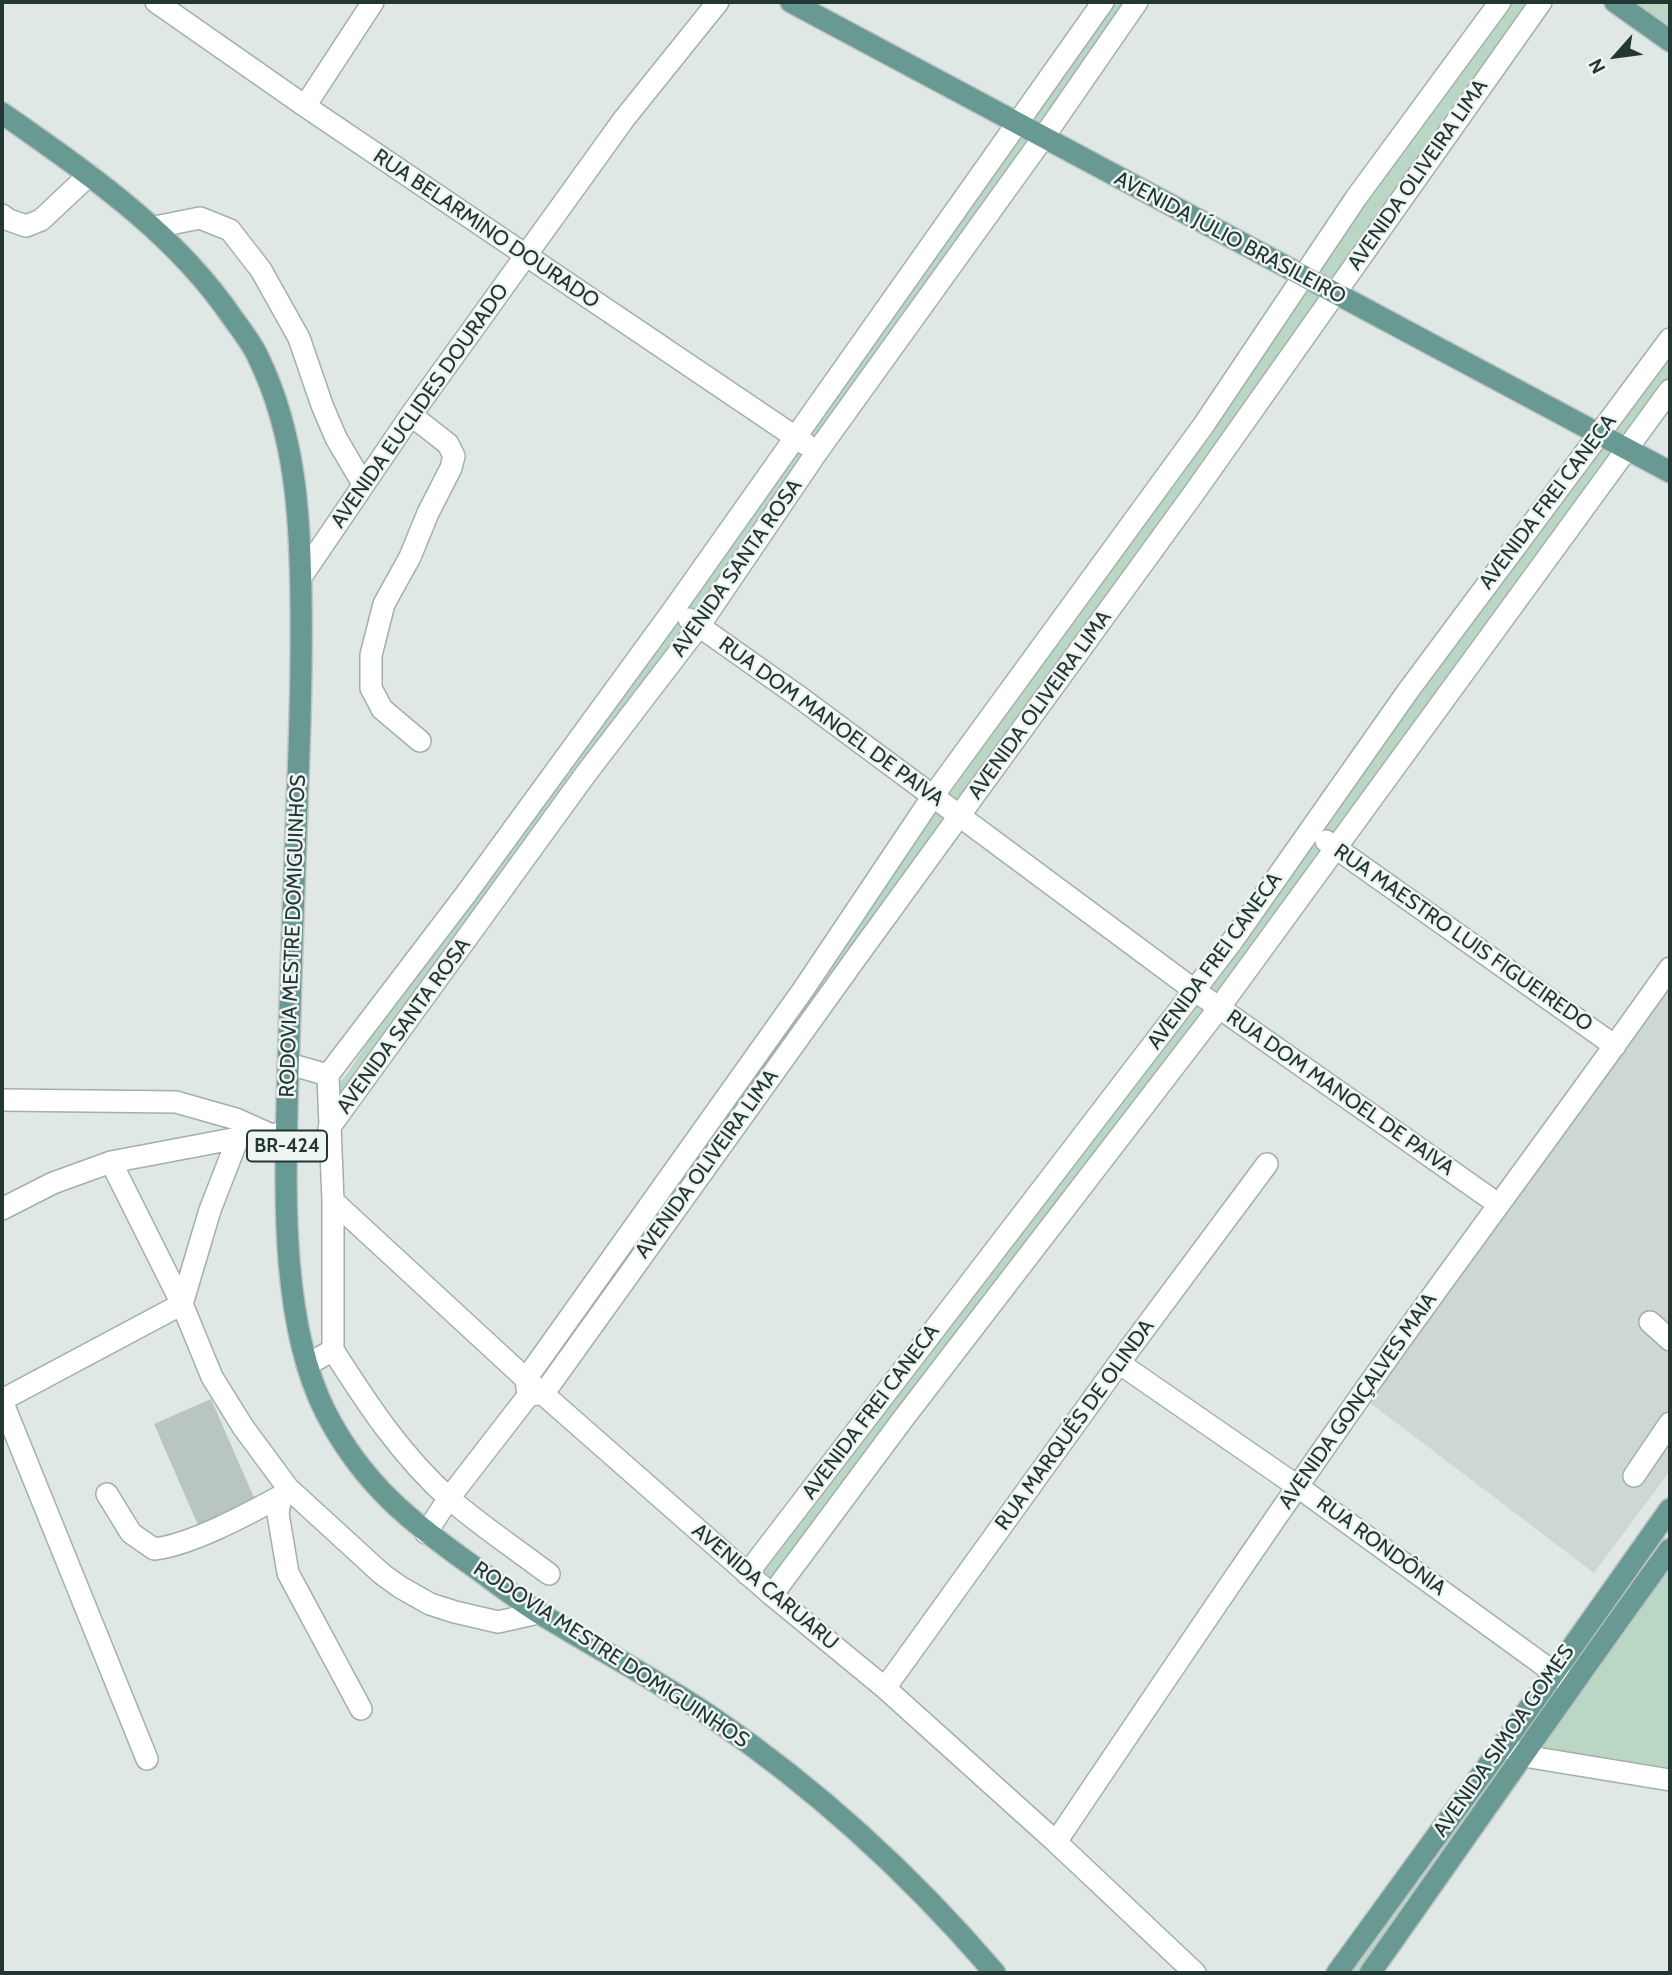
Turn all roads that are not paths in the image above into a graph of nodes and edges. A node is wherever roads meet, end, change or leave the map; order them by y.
1 (156, 2) edge
2 (373, 2) edge
3 (718, 2) edge
4 (791, 2) edge
5 (1103, 2) edge
6 (1137, 2) edge
7 (1500, 2) edge
8 (1541, 2) edge
9 (1615, 2) edge
10 (1670, 41) edge
11 (305, 106) junction
12 (2, 113) edge
13 (1016, 123) junction
14 (1044, 138) junction
15 (89, 175) junction
16 (2, 215) edge
17 (155, 228) junction
18 (526, 256) junction
19 (1304, 278) junction
20 (1334, 293) junction
21 (1670, 339) edge
22 (1670, 390) edge
23 (411, 415) junction
24 (1598, 435) junction
25 (795, 438) junction
26 (1626, 449) junction
27 (817, 452) junction
28 (1670, 472) edge
29 (363, 484) junction
30 (301, 577) junction
31 (674, 609) junction
32 (699, 626) junction
33 (420, 741) dead end
34 (933, 796) junction
35 (960, 816) junction
36 (1311, 829) junction
37 (1336, 849) junction
38 (1670, 968) edge
39 (1194, 990) junction
40 (1219, 1008) junction
41 (1615, 1046) junction
42 (289, 1064) junction
43 (328, 1075) junction
44 (2, 1100) edge
45 (330, 1128) junction
46 (277, 1133) junction
47 (238, 1138) junction
48 (111, 1161) junction
49 (1267, 1164) dead end
50 (333, 1201) junction
51 (1498, 1204) junction
52 (2, 1209) edge
53 (642, 1215) junction
54 (661, 1229) junction
55 (182, 1304) junction
56 (1650, 1322) dead end
57 (1670, 1340) edge
58 (333, 1350) junction
59 (1119, 1363) junction
60 (307, 1365) junction
61 (533, 1389) junction
62 (2, 1401) edge
63 (879, 1401) junction
64 (903, 1419) junction
65 (1670, 1423) edge
66 (1634, 1476) dead end
67 (1297, 1486) junction
68 (285, 1492) junction
69 (107, 1494) dead end
70 (449, 1498) junction
71 (1670, 1509) edge
72 (426, 1533) junction
73 (1670, 1549) edge
74 (549, 1574) dead end
75 (747, 1574) junction
76 (772, 1595) junction
77 (538, 1613) junction
78 (1553, 1672) junction
79 (1571, 1685) junction
80 (885, 1688) junction
81 (361, 1709) dead end
82 (1503, 1745) junction
83 (1524, 1756) junction
84 (147, 1759) dead end
85 (1670, 1780) edge
86 (1056, 1842) junction
87 (996, 1973) edge
88 (1195, 1973) edge
89 (1337, 1973) edge
90 (1370, 1973) edge

1 - 11 street, RUA BELARMINO DOURADO
2 - 11 street
3 - 18 street, AVENIDA EUCLIDES DOURADO
4 - 13 main road, AVENIDA JÚLIO BRASILEIRO
5 - 13 street, AVENIDA SANTA ROSA
6 - 14 street, AVENIDA SANTA ROSA
7 - 19 street, AVENIDA OLIVEIRA LIMA
8 - 20 street, AVENIDA OLIVEIRA LIMA
9 - 10 main road
11 - 18 street, RUA BELARMINO DOURADO
12 - 15 main road, RODOVIA MESTRE DOMIGUINHOS / BR-424
13 - 14 main road, AVENIDA JÚLIO BRASILEIRO
13 - 25 street, AVENIDA SANTA ROSA
14 - 19 main road, AVENIDA JÚLIO BRASILEIRO
14 - 27 street, AVENIDA SANTA ROSA
15 - 16 street
15 - 17 main road, RODOVIA MESTRE DOMIGUINHOS / BR-424
17 - 29 street
17 - 30 main road, RODOVIA MESTRE DOMIGUINHOS / BR-424
18 - 23 street, AVENIDA EUCLIDES DOURADO
18 - 25 street, RUA BELARMINO DOURADO
19 - 20 main road, AVENIDA JÚLIO BRASILEIRO
19 - 34 street, AVENIDA OLIVEIRA LIMA
20 - 24 main road, AVENIDA JÚLIO BRASILEIRO
20 - 35 street, AVENIDA OLIVEIRA LIMA
21 - 24 street, AVENIDA FREI CANECA
22 - 26 street, AVENIDA FREI CANECA
23 - 29 street, AVENIDA EUCLIDES DOURADO
23 - 33 street
24 - 26 main road, AVENIDA JÚLIO BRASILEIRO
24 - 36 street, AVENIDA FREI CANECA
25 - 27 street, RUA BELARMINO DOURADO
25 - 31 street, AVENIDA SANTA ROSA
26 - 28 main road, AVENIDA JÚLIO BRASILEIRO
26 - 37 street, AVENIDA FREI CANECA
27 - 32 street, AVENIDA SANTA ROSA
29 - 30 street, AVENIDA EUCLIDES DOURADO
30 - 42 main road, RODOVIA MESTRE DOMIGUINHOS / BR-424
31 - 32 street, RUA DOM MANOEL DE PAIVA
31 - 43 street, AVENIDA SANTA ROSA
32 - 34 street, RUA DOM MANOEL DE PAIVA
32 - 45 street, AVENIDA SANTA ROSA
34 - 35 street, RUA DOM MANOEL DE PAIVA
34 - 53 street, AVENIDA OLIVEIRA LIMA
35 - 39 street, RUA DOM MANOEL DE PAIVA
35 - 54 street, AVENIDA OLIVEIRA LIMA
36 - 37 street, RUA MAESTRO LUIS FIGUEIREDO
36 - 39 street, AVENIDA FREI CANECA
37 - 40 street, AVENIDA FREI CANECA
37 - 41 street, RUA MAESTRO LUIS FIGUEIREDO
38 - 41 street, AVENIDA GONÇALVES MAIA
39 - 40 street, RUA DOM MANOEL DE PAIVA
39 - 63 street, AVENIDA FREI CANECA
40 - 51 street, RUA DOM MANOEL DE PAIVA
40 - 64 street, AVENIDA FREI CANECA
41 - 51 street, AVENIDA GONÇALVES MAIA
42 - 43 street
42 - 46 main road, RODOVIA MESTRE DOMIGUINHOS / BR-424
43 - 45 street
44 - 46 street
45 - 50 street
46 - 47 street
46 - 60 main road, RODOVIA MESTRE DOMIGUINHOS / BR-424
47 - 48 street
47 - 55 street
48 - 52 street
48 - 55 street
49 - 59 street, RUA MARQUÊS DE OLINDA
50 - 58 street
50 - 61 street, AVENIDA CARUARU
51 - 67 street, AVENIDA GONÇALVES MAIA
53 - 54 street
53 - 61 street, AVENIDA OLIVEIRA LIMA
54 - 61 street, AVENIDA OLIVEIRA LIMA
55 - 62 street
55 - 68 street
56 - 57 street
58 - 60 street
58 - 70 street
59 - 67 street, RUA RONDÔNIA
59 - 80 street, RUA MARQUÊS DE OLINDA
60 - 72 main road, RODOVIA MESTRE DOMIGUINHOS / BR-424
61 - 70 street, AVENIDA OLIVEIRA LIMA
61 - 75 street, AVENIDA CARUARU
62 - 84 street
63 - 64 street
63 - 75 street, AVENIDA FREI CANECA
64 - 76 street, AVENIDA FREI CANECA
65 - 66 street
67 - 78 street, RUA RONDÔNIA
67 - 86 street, AVENIDA GONÇALVES MAIA
68 - 69 street
68 - 77 street
68 - 81 street
70 - 72 street, AVENIDA OLIVEIRA LIMA
70 - 74 street
71 - 78 main road, AVENIDA SIMOA GOMES
72 - 77 main road, RODOVIA MESTRE DOMIGUINHOS / BR-424
73 - 79 main road, AVENIDA SIMOA GOMES
75 - 76 street, AVENIDA CARUARU
76 - 80 street, AVENIDA CARUARU
77 - 87 main road, RODOVIA MESTRE DOMIGUINHOS / BR-424
78 - 79 street, RUA RONDÔNIA
78 - 82 main road, AVENIDA SIMOA GOMES
79 - 83 main road, AVENIDA SIMOA GOMES
80 - 86 street, AVENIDA CARUARU
82 - 83 street
82 - 89 main road, AVENIDA SIMOA GOMES
83 - 85 street
83 - 90 main road, AVENIDA SIMOA GOMES
86 - 88 street, AVENIDA CARUARU

